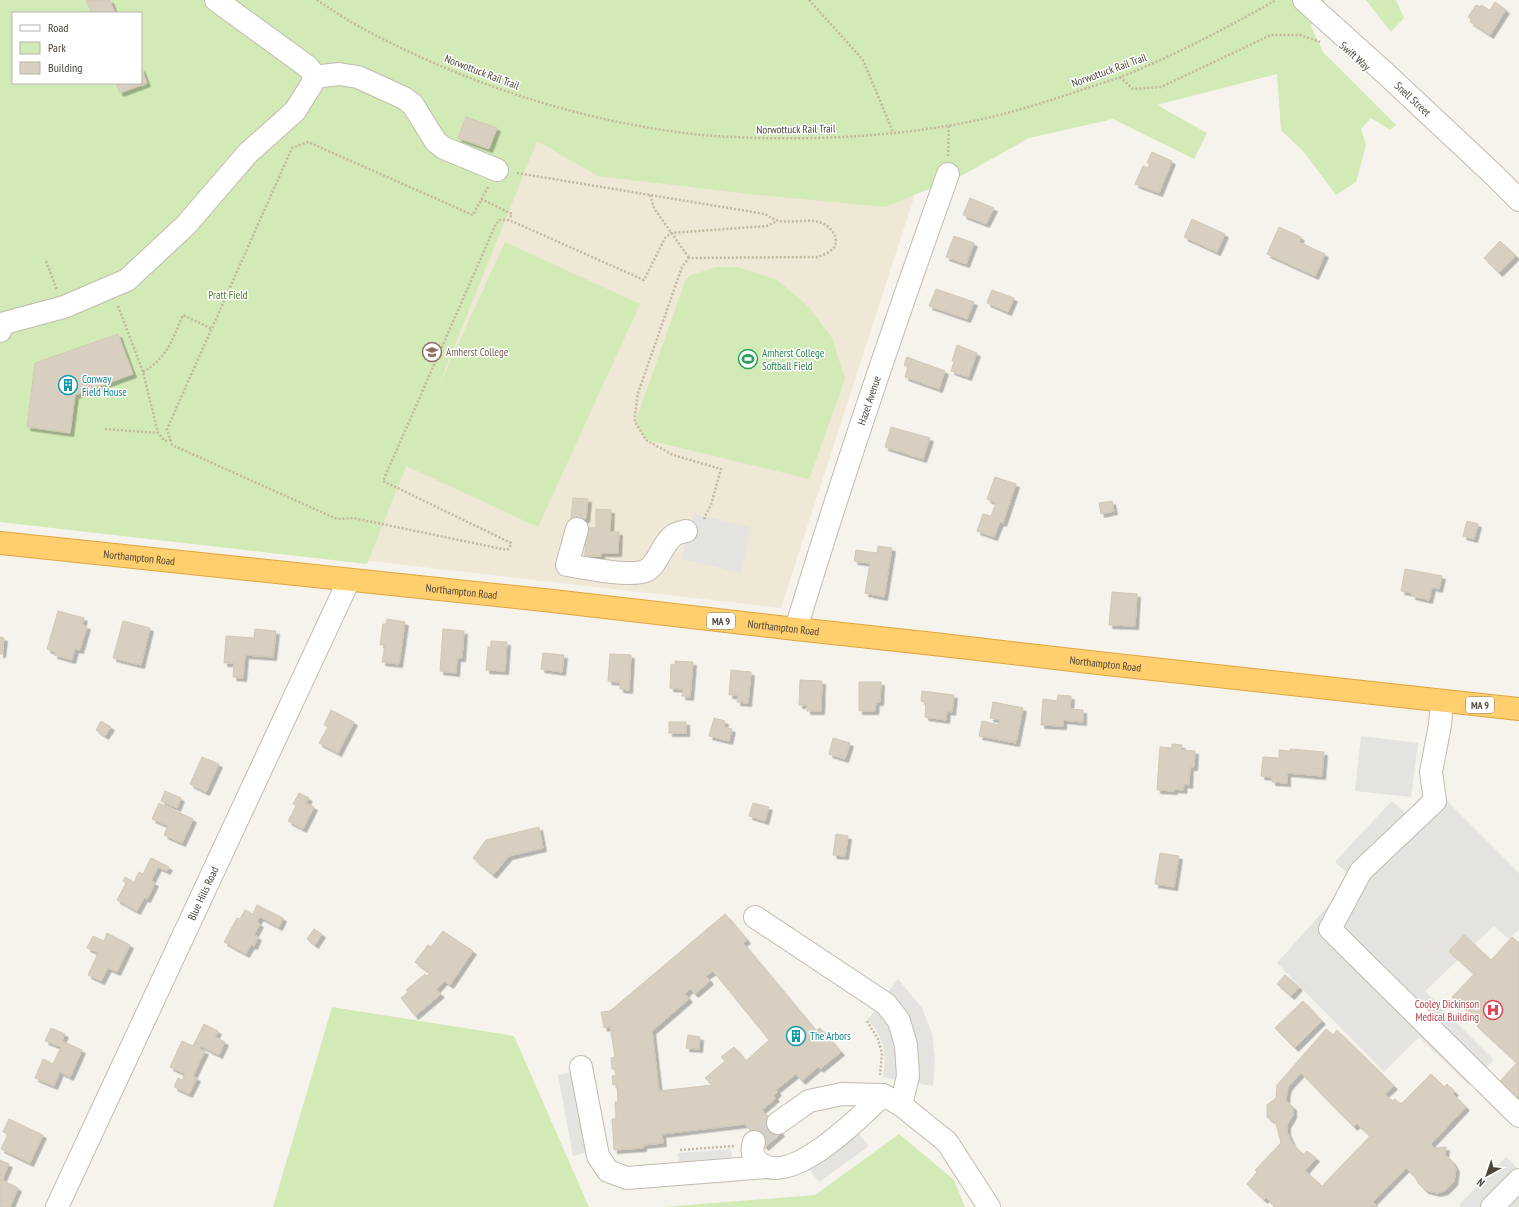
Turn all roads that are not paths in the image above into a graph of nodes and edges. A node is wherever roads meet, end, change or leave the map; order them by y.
1 (216, 0) edge
2 (1304, 0) edge
3 (314, 77) junction
4 (497, 170) road end
5 (948, 174) road end
6 (1519, 200) edge
7 (0, 326) edge
8 (577, 529) dead end
9 (686, 531) dead end
10 (0, 543) edge
11 (349, 580) junction
12 (796, 629) junction
13 (1442, 701) junction
14 (1519, 709) edge
15 (755, 917) dead end
16 (581, 1067) dead end
17 (892, 1100) junction
18 (1519, 1116) edge
19 (778, 1123) tunnel mouth
20 (746, 1144) road end
21 (766, 1167) junction
22 (1519, 1180) edge
23 (56, 1207) edge
24 (989, 1207) edge
25 (1492, 1207) edge

1 - 3 street
2 - 6 street, Snell Street
3 - 4 street
3 - 7 street
5 - 12 street, Hazel Avenue
8 - 9 street
10 - 11 highway, Northampton Road / MA 9
11 - 12 highway, Northampton Road / MA 9
11 - 23 street, Blue Hills Road
12 - 13 highway, Northampton Road / MA 9
13 - 14 highway, Northampton Road / MA 9
13 - 18 street
15 - 17 street
16 - 21 street
17 - 19 street
17 - 21 street
17 - 24 street
20 - 21 street
22 - 25 street

